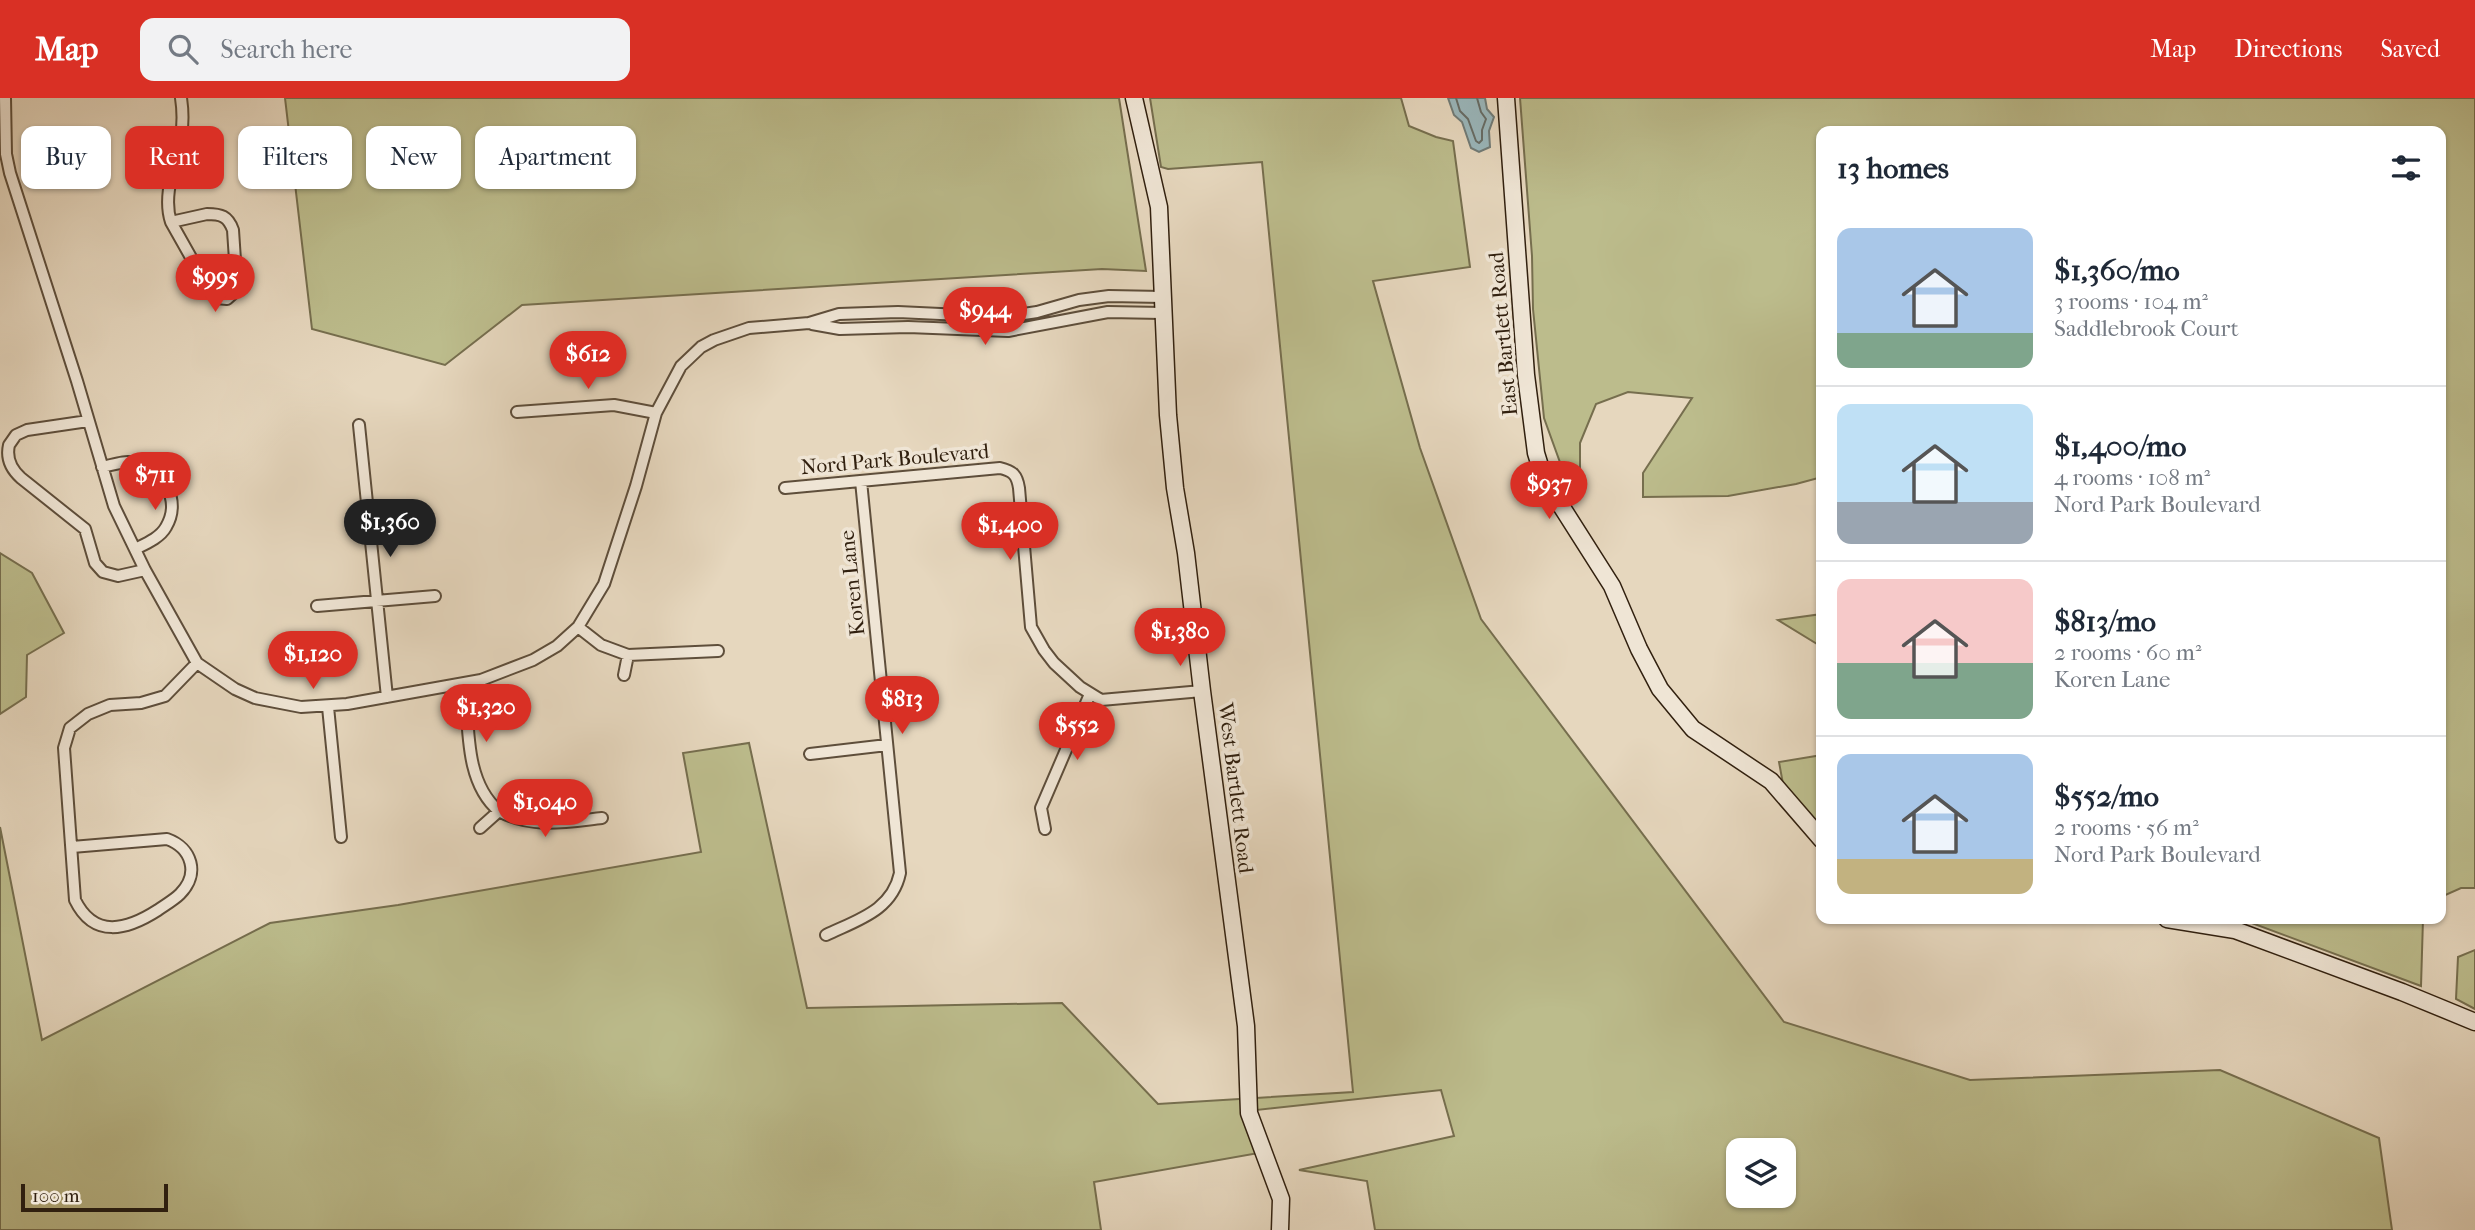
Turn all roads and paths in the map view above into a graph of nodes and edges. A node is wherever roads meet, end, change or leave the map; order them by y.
1 (5, 98) edge
2 (195, 98) edge
3 (1134, 98) edge
4 (1506, 98) edge
5 (181, 99) edge
6 (171, 222) junction
7 (1108, 296) junction
8 (1162, 305) junction
9 (1108, 312) junction
10 (855, 313) junction
11 (809, 323) junction
12 (856, 329) junction
13 (517, 412) dead end
14 (656, 414) junction
15 (88, 421) junction
16 (359, 425) dead end
17 (102, 467) junction
18 (861, 481) junction
19 (785, 488) dead end
20 (135, 550) junction
21 (145, 570) junction
22 (435, 596) dead end
23 (378, 601) junction
24 (317, 606) dead end
25 (579, 627) junction
26 (718, 651) dead end
27 (628, 655) junction
28 (198, 663) junction
29 (624, 675) dead end
30 (465, 684) junction
31 (1202, 691) junction
32 (1090, 694) junction
33 (387, 697) junction
34 (328, 707) junction
35 (887, 745) junction
36 (810, 754) dead end
37 (499, 811) junction
38 (602, 818) dead end
39 (480, 828) dead end
40 (1045, 829) dead end
41 (1816, 833) edge
42 (341, 837) dead end
43 (72, 847) junction
44 (2198, 924) edge
45 (826, 935) dead end
46 (2475, 1022) edge
47 (1280, 1230) edge

1 - 15 street
2 - 5 street
3 - 8 street, West Bartlett Road
4 - 41 street, East Bartlett Road
5 - 6 street
6 - 6 street
7 - 8 street
7 - 9 street
7 - 10 street
8 - 9 street
8 - 31 street, West Bartlett Road
9 - 12 street
10 - 11 street
10 - 12 street
11 - 12 street
11 - 14 street
13 - 14 street
14 - 25 street
15 - 17 street
15 - 21 street
16 - 23 street
17 - 20 street
17 - 20 street
18 - 19 street, Nord Park Boulevard
18 - 32 street, Nord Park Boulevard
18 - 35 street, Koren Lane
20 - 21 street
21 - 28 street
22 - 23 street
23 - 24 street
23 - 33 street
25 - 27 street
25 - 30 street
26 - 27 street
27 - 29 street
28 - 34 street
28 - 43 street
30 - 33 street
30 - 37 street
31 - 32 street
31 - 47 street, West Bartlett Road
32 - 40 street
33 - 34 street
34 - 42 street
35 - 36 street
35 - 45 street, Koren Lane
37 - 38 street
37 - 39 street
43 - 43 street
44 - 46 street

